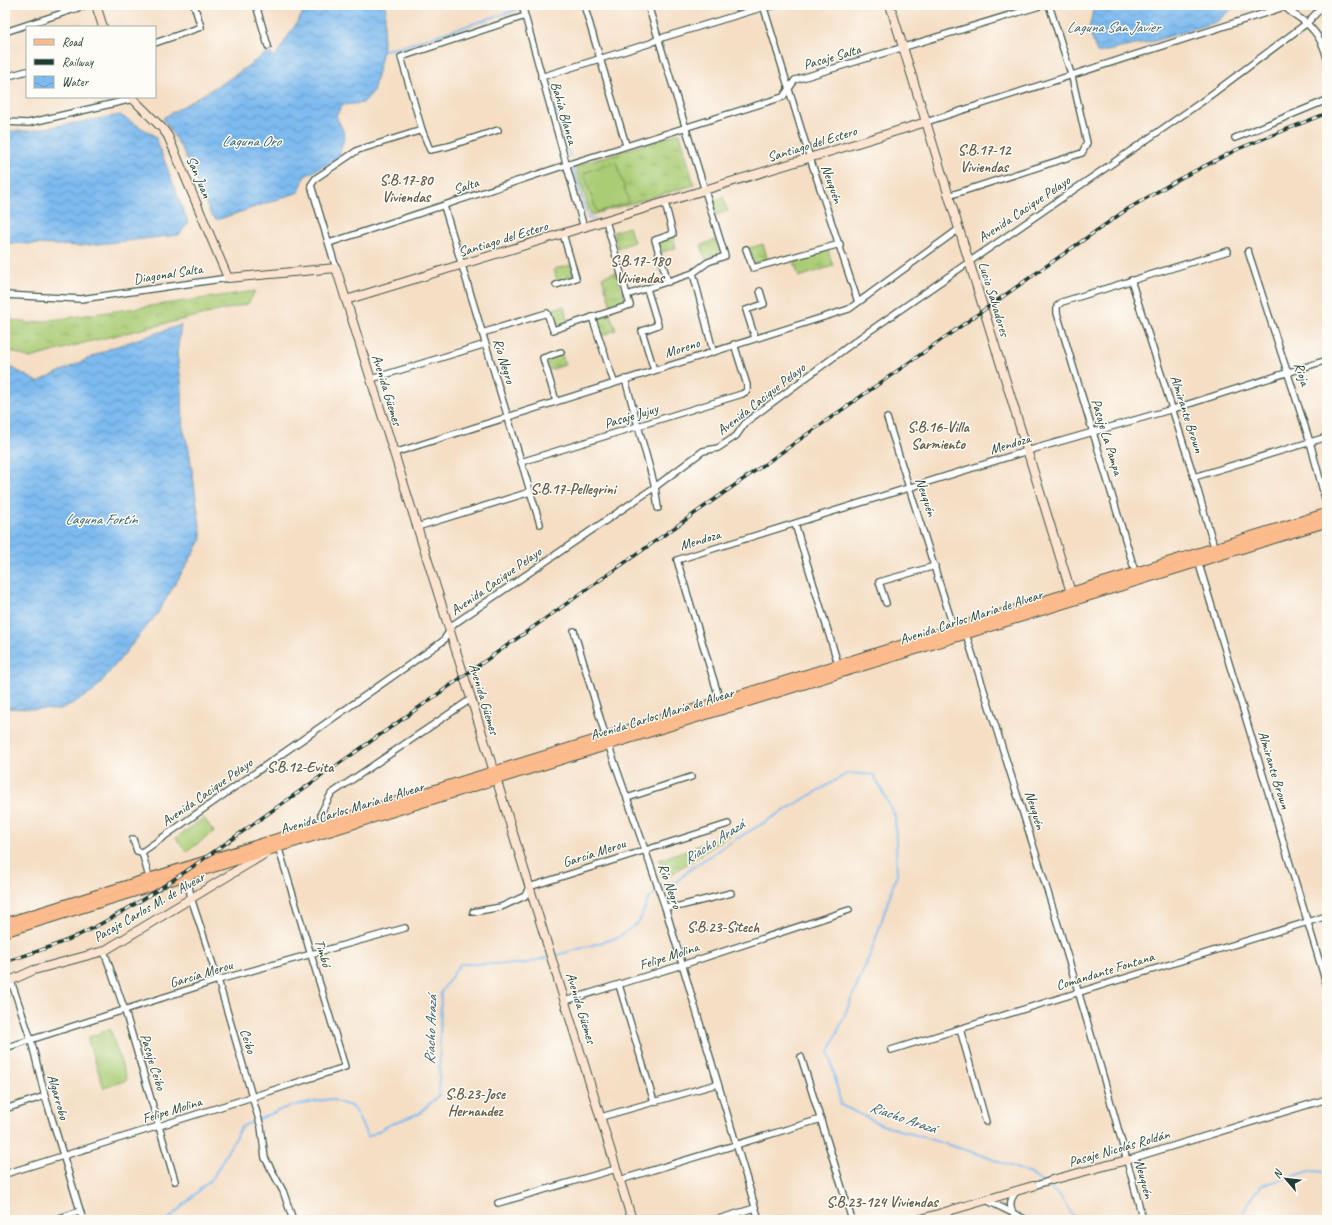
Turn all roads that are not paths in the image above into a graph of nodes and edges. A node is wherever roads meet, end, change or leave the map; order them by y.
1 (87, 5) edge
2 (96, 5) edge
3 (194, 5) edge
4 (256, 5) edge
5 (522, 5) edge
6 (584, 5) edge
7 (648, 5) edge
8 (778, 5) edge
9 (890, 5) edge
10 (1044, 5) edge
11 (1049, 5) edge
12 (1324, 5) edge
13 (764, 6) edge
14 (1284, 6) edge
15 (525, 16) junction
16 (1307, 23) junction
17 (103, 26) edge
18 (5, 32) edge
19 (658, 39) junction
20 (156, 43) edge
21 (1325, 43) edge
22 (268, 46) dead end
23 (904, 49) junction
24 (601, 58) junction
25 (1327, 58) edge
26 (26, 70) edge
27 (5, 77) edge
28 (541, 77) junction
29 (1072, 77) junction
30 (789, 89) junction
31 (132, 98) edge
32 (1327, 100) edge
33 (5, 122) edge
34 (926, 122) junction
35 (685, 127) junction
36 (422, 130) junction
37 (498, 130) dead end
38 (1235, 138) dead end
39 (626, 146) junction
40 (810, 158) junction
41 (566, 165) junction
42 (704, 191) junction
43 (948, 196) junction
44 (665, 203) junction
45 (444, 206) junction
46 (606, 221) junction
47 (584, 228) junction
48 (959, 230) junction
49 (563, 234) junction
50 (329, 243) junction
51 (840, 244) junction
52 (746, 249) dead end
53 (1228, 250) dead end
54 (1248, 251) dead end
55 (969, 262) junction
56 (463, 265) junction
57 (336, 268) junction
58 (693, 273) junction
59 (228, 278) junction
60 (1131, 280) junction
61 (668, 282) junction
62 (556, 285) dead end
63 (647, 289) junction
64 (760, 291) dead end
65 (5, 295) edge
66 (627, 295) junction
67 (346, 300) junction
68 (858, 302) junction
69 (592, 317) junction
70 (482, 333) junction
71 (755, 338) junction
72 (486, 344) junction
73 (734, 344) junction
74 (713, 351) junction
75 (561, 352) dead end
76 (1327, 360) edge
77 (654, 370) junction
78 (1289, 372) junction
79 (371, 379) junction
80 (625, 379) junction
81 (614, 382) junction
82 (556, 401) junction
83 (1173, 408) junction
84 (508, 416) junction
85 (887, 418) dead end
86 (638, 426) junction
87 (1092, 432) junction
88 (1327, 437) edge
89 (1310, 442) junction
90 (1027, 451) junction
91 (394, 453) junction
92 (521, 462) junction
93 (1194, 477) junction
94 (655, 486) junction
95 (910, 488) junction
96 (530, 492) junction
97 (1327, 506) edge
98 (658, 508) dead end
99 (1327, 514) edge
100 (1327, 522) edge
101 (540, 524) dead end
102 (795, 524) junction
103 (417, 527) junction
104 (1215, 552) junction
105 (1198, 561) junction
106 (935, 566) junction
107 (1136, 577) junction
108 (1072, 596) junction
109 (886, 603) dead end
110 (954, 629) junction
111 (574, 631) dead end
112 (450, 632) junction
113 (966, 634) junction
114 (839, 669) junction
115 (471, 700) junction
116 (722, 706) junction
117 (607, 742) junction
118 (495, 775) junction
119 (691, 777) dead end
120 (627, 798) junction
121 (728, 824) dead end
122 (321, 825) junction
123 (133, 839) dead end
124 (277, 842) junction
125 (644, 849) junction
126 (142, 852) junction
127 (185, 871) junction
128 (150, 882) junction
129 (529, 887) junction
130 (731, 893) dead end
131 (191, 898) junction
132 (665, 907) junction
133 (848, 910) dead end
134 (472, 912) dead end
135 (1327, 916) edge
136 (1307, 922) junction
137 (5, 923) edge
138 (405, 928) dead end
139 (5, 932) edge
140 (104, 951) junction
141 (310, 954) junction
142 (682, 965) junction
143 (218, 980) junction
144 (8, 982) edge
145 (619, 985) junction
146 (1327, 986) edge
147 (1078, 992) junction
148 (565, 1001) junction
149 (125, 1011) junction
150 (960, 1029) junction
151 (31, 1040) junction
152 (5, 1048) edge
153 (891, 1050) dead end
154 (801, 1058) dead end
155 (345, 1067) joint
156 (717, 1084) junction
157 (45, 1096) junction
158 (252, 1097) junction
159 (1327, 1099) edge
160 (654, 1102) junction
161 (5, 1109) edge
162 (600, 1117) junction
163 (821, 1119) junction
164 (986, 1122) dead end
165 (160, 1126) junction
166 (736, 1145) junction
167 (63, 1156) junction
168 (1127, 1160) junction
169 (616, 1169) junction
170 (5, 1174) edge
171 (620, 1180) junction
172 (1052, 1180) joint
173 (175, 1181) dead end
174 (1033, 1186) joint
175 (1017, 1191) junction
176 (984, 1199) junction
177 (498, 1203) dead end
178 (755, 1208) junction
179 (80, 1211) junction
180 (947, 1211) junction
181 (1012, 1211) junction
182 (54, 1220) edge
183 (83, 1220) edge
184 (293, 1220) edge
185 (632, 1220) edge
186 (716, 1220) edge
187 (759, 1220) edge
188 (852, 1220) edge
189 (918, 1220) edge
190 (950, 1220) edge
191 (1027, 1220) edge
192 (1143, 1220) edge

1 - 18 street
2 - 17 street
3 - 20 street
4 - 22 street
5 - 15 street, Bahía Blanca
6 - 24 street
7 - 19 street
8 - 13 street
9 - 23 street, Lucio Salvadores
10 - 23 street, Pasaje Salta
11 - 29 street
12 - 16 street, Avenida Cacique Pelayo
13 - 19 street
13 - 30 street, Neuquén
14 - 16 street
14 - 29 street, Santiago del Estero
15 - 28 street, Bahía Blanca
15 - 36 street
16 - 21 street
16 - 55 street, Avenida Cacique Pelayo
19 - 24 street
19 - 35 street
21 - 25 street
23 - 30 street, Pasaje Salta
23 - 34 street, Lucio Salvadores
24 - 28 street
24 - 39 street
26 - 27 street
28 - 41 street, Bahía Blanca
29 - 34 street, Santiago del Estero
29 - 43 street
30 - 35 street, Pasaje Salta
30 - 40 street, Neuquén
31 - 33 street
31 - 59 street, San Juan
32 - 38 street
34 - 40 street, Santiago del Estero
34 - 43 street, Lucio Salvadores
35 - 39 street, Pasaje Salta
35 - 42 street
36 - 37 street
36 - 50 street, Avenida Güemes
39 - 41 street, Pasaje Salta
40 - 42 street, Santiago del Estero
40 - 51 street, Neuquén
41 - 45 street, Salta
41 - 47 street, Bahía Blanca
42 - 44 street, Santiago del Estero
42 - 58 street
43 - 48 street, Lucio Salvadores
44 - 46 street, Santiago del Estero
44 - 61 street
45 - 50 street, Salta
45 - 56 street, Río Negro
46 - 47 street, Santiago del Estero
46 - 66 street
47 - 49 street, Santiago del Estero
48 - 55 street, Lucio Salvadores
48 - 68 street, Moreno
49 - 56 street, Santiago del Estero
49 - 62 street
50 - 57 street, Avenida Güemes
51 - 52 street
51 - 68 street, Neuquén
53 - 60 street
54 - 78 street, Rioja
55 - 90 street, Lucio Salvadores
55 - 94 street, Avenida Cacique Pelayo
56 - 67 street, Santiago del Estero
56 - 70 street, Río Negro
57 - 59 street, Diagonal Salta
57 - 67 street, Avenida Güemes
58 - 61 street
58 - 74 street
59 - 65 street, Diagonal Salta
60 - 83 street, Almirante Brown
60 - 87 street, Pasaje La Pampa
61 - 63 street
63 - 66 street
63 - 77 street
64 - 71 street
66 - 69 street
67 - 79 street, Avenida Güemes
68 - 71 street, Moreno
69 - 70 street
69 - 81 street
70 - 72 street, Río Negro
71 - 73 street, Moreno
72 - 79 street
72 - 84 street, Río Negro
73 - 74 street, Moreno
73 - 86 street, Pasaje Jujuy
74 - 77 street, Moreno
75 - 82 street
76 - 78 street, Mendoza
77 - 80 street, Moreno
78 - 83 street, Mendoza
78 - 89 street, Rioja
79 - 91 street, Avenida Güemes
80 - 81 street, Moreno
80 - 86 street
81 - 82 street, Moreno
82 - 84 street, Moreno
83 - 87 street, Mendoza
83 - 93 street, Almirante Brown
84 - 91 street, Moreno
84 - 92 street, Río Negro
85 - 95 street, Neuquén
86 - 92 street, Pasaje Jujuy
86 - 94 street
87 - 90 street, Mendoza
87 - 107 street, Pasaje La Pampa
88 - 89 street
89 - 93 street
89 - 97 street, Rioja
90 - 95 street, Mendoza
90 - 108 street, Lucio Salvadores
91 - 103 street, Avenida Güemes
92 - 96 street, Río Negro
93 - 104 street, Almirante Brown
94 - 98 street
94 - 112 street, Avenida Cacique Pelayo
95 - 102 street, Mendoza
95 - 106 street, Neuquén
96 - 101 street, Río Negro
96 - 103 street
99 - 104 main road, Avenida Carlos María de Alvear
100 - 104 main road, Avenida Carlos María de Alvear
102 - 114 street
102 - 116 street, Mendoza
103 - 112 street, Avenida Güemes
104 - 105 main road, Avenida Carlos María de Alvear
104 - 107 main road, Avenida Carlos María de Alvear
105 - 107 main road, Avenida Carlos María de Alvear
105 - 136 street, Almirante Brown
106 - 109 street
106 - 110 street, Neuquén
107 - 108 main road, Avenida Carlos María de Alvear
108 - 110 main road, Avenida Carlos María de Alvear
108 - 113 main road, Avenida Carlos María de Alvear
110 - 113 street
110 - 114 main road, Avenida Carlos María de Alvear
111 - 117 street, Río Negro
112 - 115 street, Avenida Güemes
112 - 126 street, Avenida Cacique Pelayo
113 - 114 main road, Avenida Carlos María de Alvear
113 - 147 street, Neuquén
114 - 116 main road, Avenida Carlos María de Alvear
115 - 118 street, Avenida Güemes
115 - 122 street
116 - 117 main road, Avenida Carlos María de Alvear
117 - 118 main road, Avenida Carlos María de Alvear
117 - 120 street, Río Negro
118 - 122 main road, Avenida Carlos María de Alvear
118 - 124 main road, Avenida Carlos María de Alvear
118 - 129 street, Avenida Güemes
119 - 120 street
120 - 125 street, Río Negro
121 - 125 street, García Merou
122 - 124 main road, Avenida Carlos María de Alvear
123 - 126 street
124 - 127 main road, Avenida Carlos María de Alvear
124 - 131 street, Pasaje Carlos M. de Alvear
124 - 141 street, Timbó
125 - 129 street, García Merou
125 - 132 street, Río Negro
126 - 128 street
127 - 128 main road, Avenida Carlos María de Alvear
127 - 131 street, Ceibo
128 - 137 main road, Avenida Carlos María de Alvear
128 - 139 main road, Avenida Carlos María de Alvear
129 - 134 street, García Merou
129 - 148 street, Avenida Güemes
130 - 132 street
131 - 140 street, Pasaje Carlos M. de Alvear
131 - 143 street, Ceibo
132 - 142 street, Río Negro
133 - 142 street, Felipe Molina
135 - 136 street, Comandante Fontana
136 - 146 street, Almirante Brown
136 - 147 street, Comandante Fontana
138 - 141 street, García Merou
140 - 144 street, Pasaje Carlos M. de Alvear
140 - 149 street, Pasaje Ceibo
141 - 143 street, García Merou
141 - 155 street, Timbó
142 - 145 street, Felipe Molina
142 - 156 street, Río Negro
143 - 149 street, García Merou
143 - 158 street, Ceibo
144 - 151 street, Algarrobo
145 - 148 street, Felipe Molina
145 - 160 street
147 - 150 street, Comandante Fontana
147 - 168 street, Neuquén
148 - 162 street, Avenida Güemes
149 - 151 street, García Merou
149 - 165 street, Pasaje Ceibo
150 - 153 street, Comandante Fontana
150 - 164 street
151 - 152 street, García Merou
151 - 157 street, Algarrobo
154 - 163 street
155 - 158 street, Felipe Molina
156 - 160 street
156 - 166 street, Río Negro
157 - 161 street
157 - 167 street, Algarrobo
158 - 165 street, Felipe Molina
158 - 184 street, Ceibo
159 - 168 street, Pasaje Nicolás Roldán
160 - 162 street
162 - 169 street, Avenida Güemes
163 - 166 street
163 - 188 street
165 - 167 street, Felipe Molina
165 - 173 street, Pasaje Ceibo
166 - 171 street
166 - 178 street, Río Negro
167 - 170 street, Felipe Molina
167 - 179 street, Algarrobo
168 - 172 street, Pasaje Nicolás Roldán
168 - 192 street, Neuquén
169 - 171 street, Avenida Güemes
169 - 177 street
171 - 185 street, Avenida Güemes
172 - 174 street, Pasaje Nicolás Roldán
174 - 175 street, Pasaje Nicolás Roldán
175 - 176 street, Pasaje Nicolás Roldán
175 - 181 street
176 - 180 street, Pasaje Nicolás Roldán
176 - 181 street
178 - 186 street
178 - 187 street, Río Negro
179 - 182 street
179 - 183 street, Algarrobo
180 - 189 street, Pasaje Nicolás Roldán
180 - 190 street
181 - 191 street

